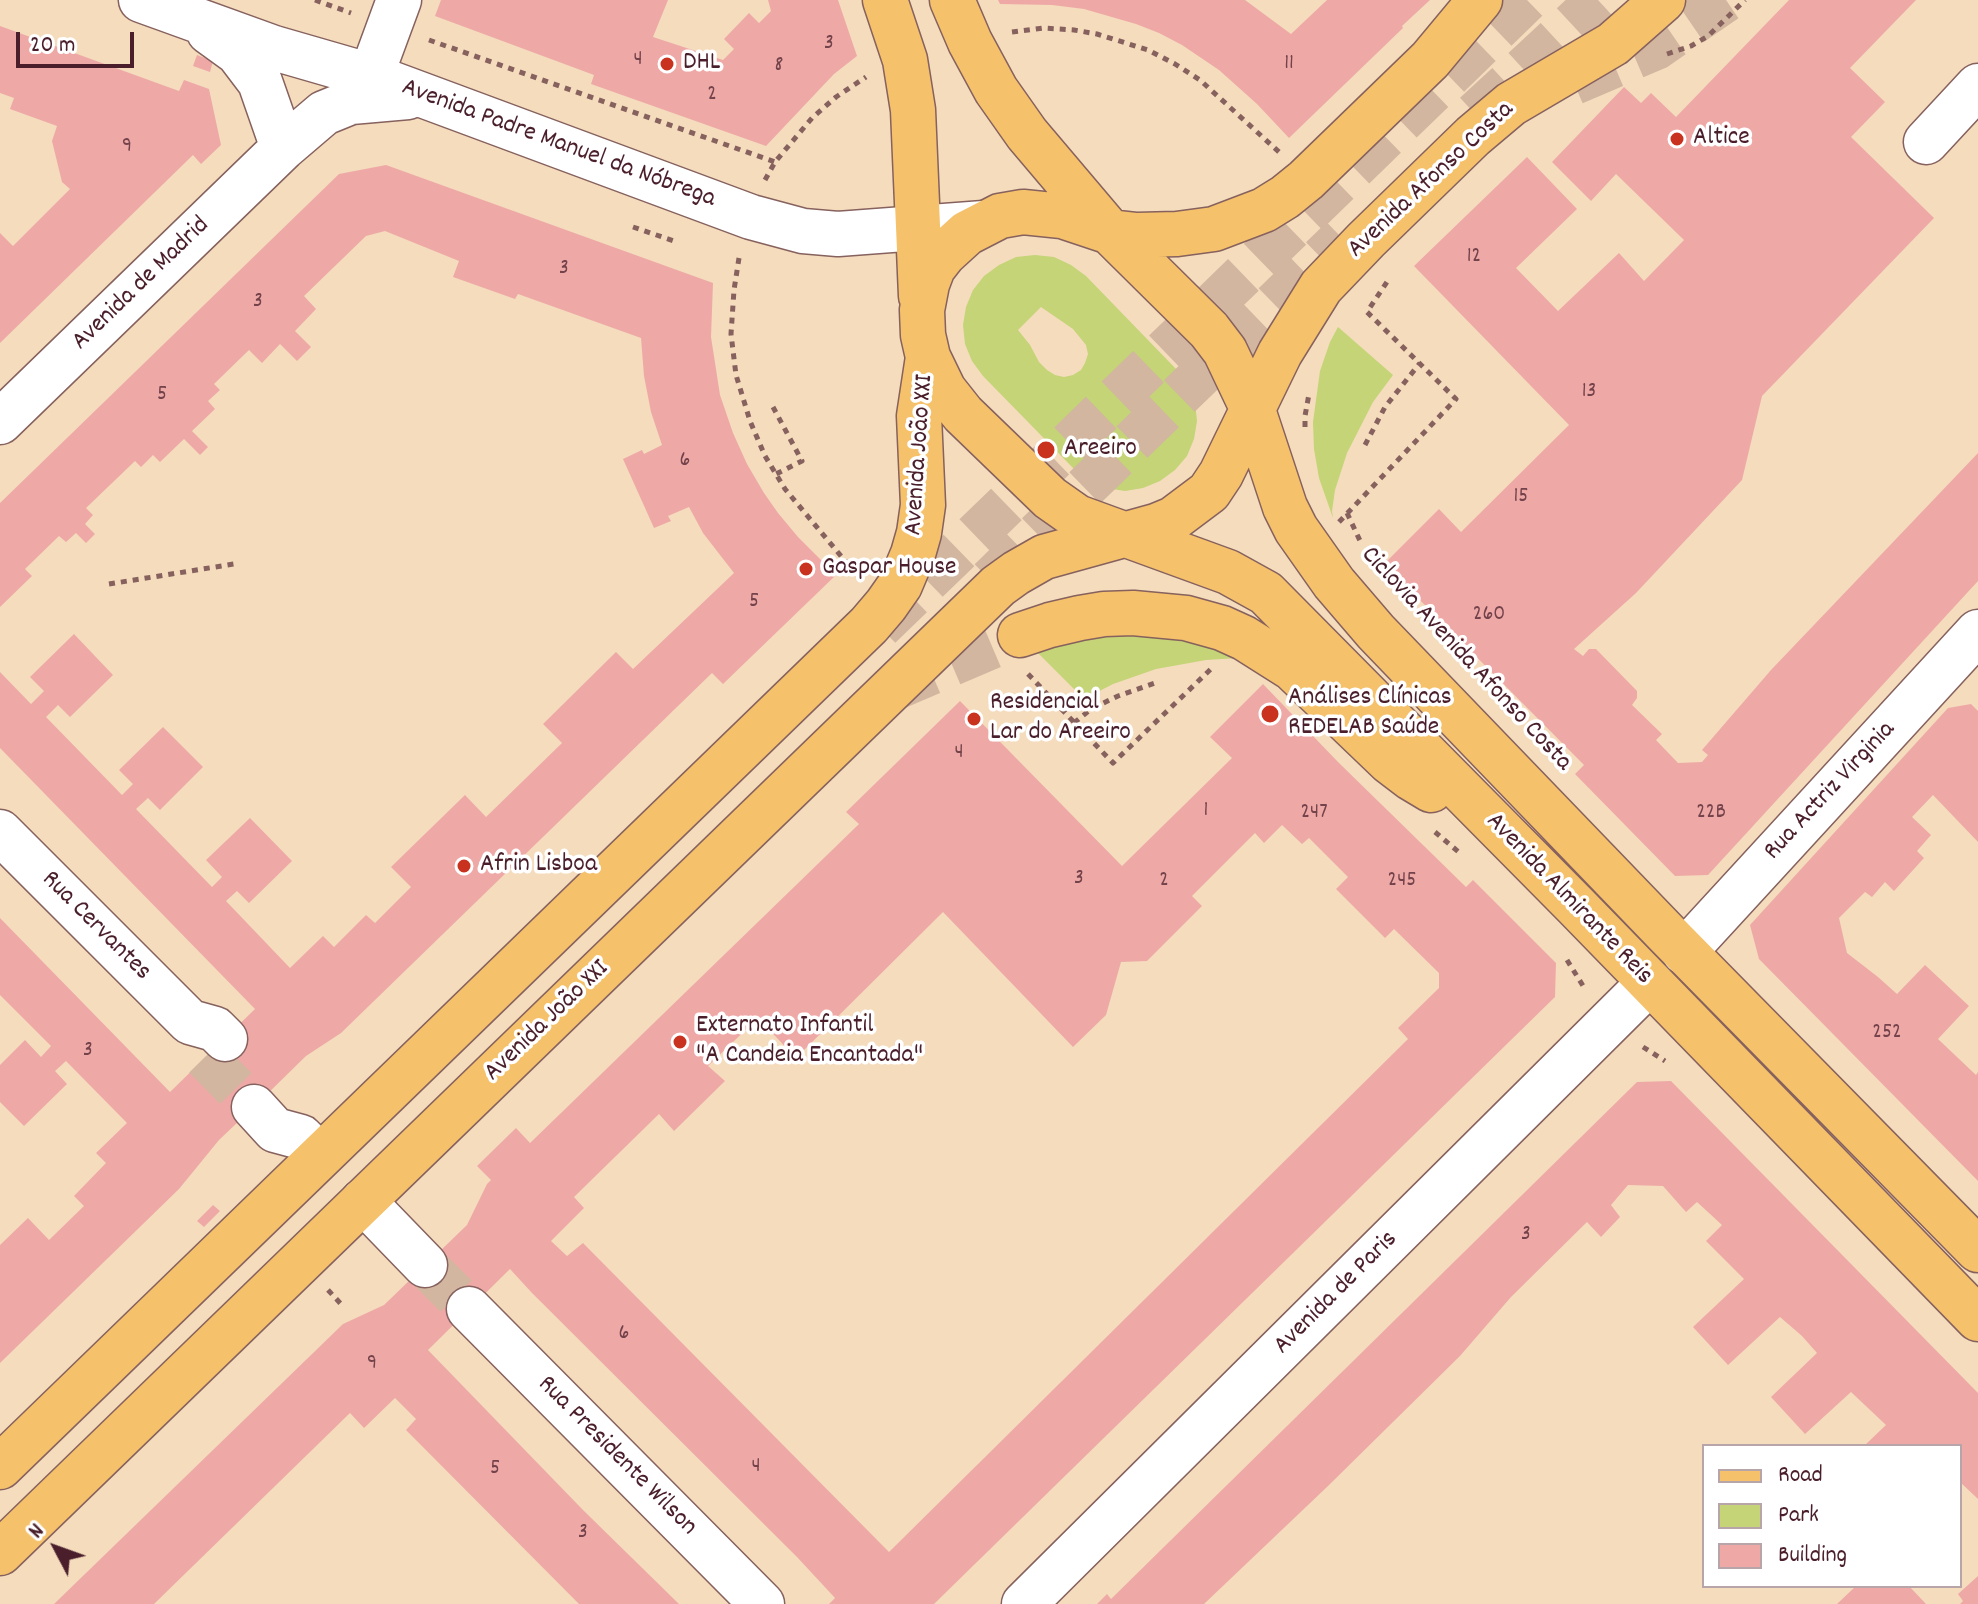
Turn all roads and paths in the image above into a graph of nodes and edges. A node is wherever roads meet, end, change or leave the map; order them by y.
1 (141, 0) edge
2 (315, 0) edge
3 (885, 0) edge
4 (952, 0) edge
5 (1480, 0) edge
6 (1663, 0) edge
7 (1745, 0) edge
8 (391, 8) edge
9 (188, 17) junction
10 (970, 42) junction
11 (1662, 56) dead end
12 (905, 60) junction
13 (371, 76) junction
14 (1978, 86) edge
15 (423, 96) junction
16 (654, 119) junction
17 (649, 133) dead end
18 (1926, 142) dead end
19 (283, 148) junction
20 (1279, 153) dead end
21 (775, 162) junction
22 (751, 217) junction
23 (984, 223) junction
24 (633, 227) dead end
25 (918, 228) junction
26 (1110, 232) junction
27 (674, 241) dead end
28 (1389, 280) dead end
29 (922, 310) junction
30 (928, 357) junction
31 (1420, 363) junction
32 (1311, 383) dead end
33 (773, 407) dead end
34 (1253, 410) junction
35 (0, 422) edge
36 (1305, 429) dead end
37 (1365, 445) dead end
38 (776, 474) junction
39 (1335, 525) dead end
40 (1123, 535) junction
41 (234, 564) dead end
42 (863, 581) dead end
43 (109, 584) dead end
44 (1978, 632) edge
45 (1020, 635) tunnel mouth
46 (1158, 682) dead end
47 (1074, 723) dead end
48 (1486, 816) junction
49 (0, 832) edge
50 (1684, 952) junction
51 (1649, 983) junction
52 (206, 1039) tunnel mouth
53 (263, 1098) tunnel mouth
54 (310, 1147) junction
55 (363, 1201) junction
56 (1978, 1250) edge
57 (425, 1265) tunnel mouth
58 (469, 1309) tunnel mouth
59 (1978, 1319) edge
60 (0, 1467) edge
61 (0, 1553) edge
62 (762, 1604) edge
63 (1024, 1604) edge

1 - 9 street, Avenida Padre Manuel da Nóbrega
2 - 8 path
3 - 12 main road
4 - 10 main road, Avenida Almirante Reis
5 - 26 main road
6 - 34 main road, Avenida Afonso Costa
7 - 11 path
8 - 13 street
8 - 16 path
9 - 13 street, Avenida Padre Manuel da Nóbrega
9 - 19 street
10 - 20 path
10 - 26 main road, Avenida Almirante Reis
12 - 21 path
12 - 25 main road
13 - 15 street, Avenida Padre Manuel da Nóbrega
14 - 18 street
15 - 19 street, Avenida de Madrid
15 - 22 street, Avenida Padre Manuel da Nóbrega
16 - 17 path
16 - 21 path
19 - 35 street, Avenida de Madrid
21 - 22 path
22 - 25 street, Avenida Padre Manuel da Nóbrega
22 - 38 path
23 - 25 street, Avenida Padre Manuel da Nóbrega
23 - 26 main road
23 - 29 main road
24 - 27 path
25 - 29 main road
26 - 34 main road, Avenida Almirante Reis
28 - 31 path
29 - 30 main road
30 - 40 main road, Avenida Almirante Reis
30 - 54 main road, Avenida João XXI
31 - 37 path
31 - 39 path
32 - 36 path
33 - 38 path
34 - 40 main road, Avenida Afonso Costa
34 - 50 main road, Avenida Almirante Reis
38 - 42 path
40 - 48 main road, Avenida Almirante Reis
40 - 55 main road, Avenida João XXI
41 - 43 path
44 - 50 street, Rua Actriz Virginia
45 - 48 main road
46 - 47 path
48 - 51 main road, Avenida Almirante Reis
49 - 52 street, Rua Cervantes
50 - 51 main road
50 - 56 main road, Avenida Almirante Reis
51 - 59 main road, Avenida Almirante Reis
51 - 63 street, Avenida de Paris
53 - 54 street
54 - 55 main road
54 - 60 main road, Avenida João XXI
55 - 57 street
55 - 61 main road, Avenida João XXI
58 - 62 street, Rua Presidente Wilson

